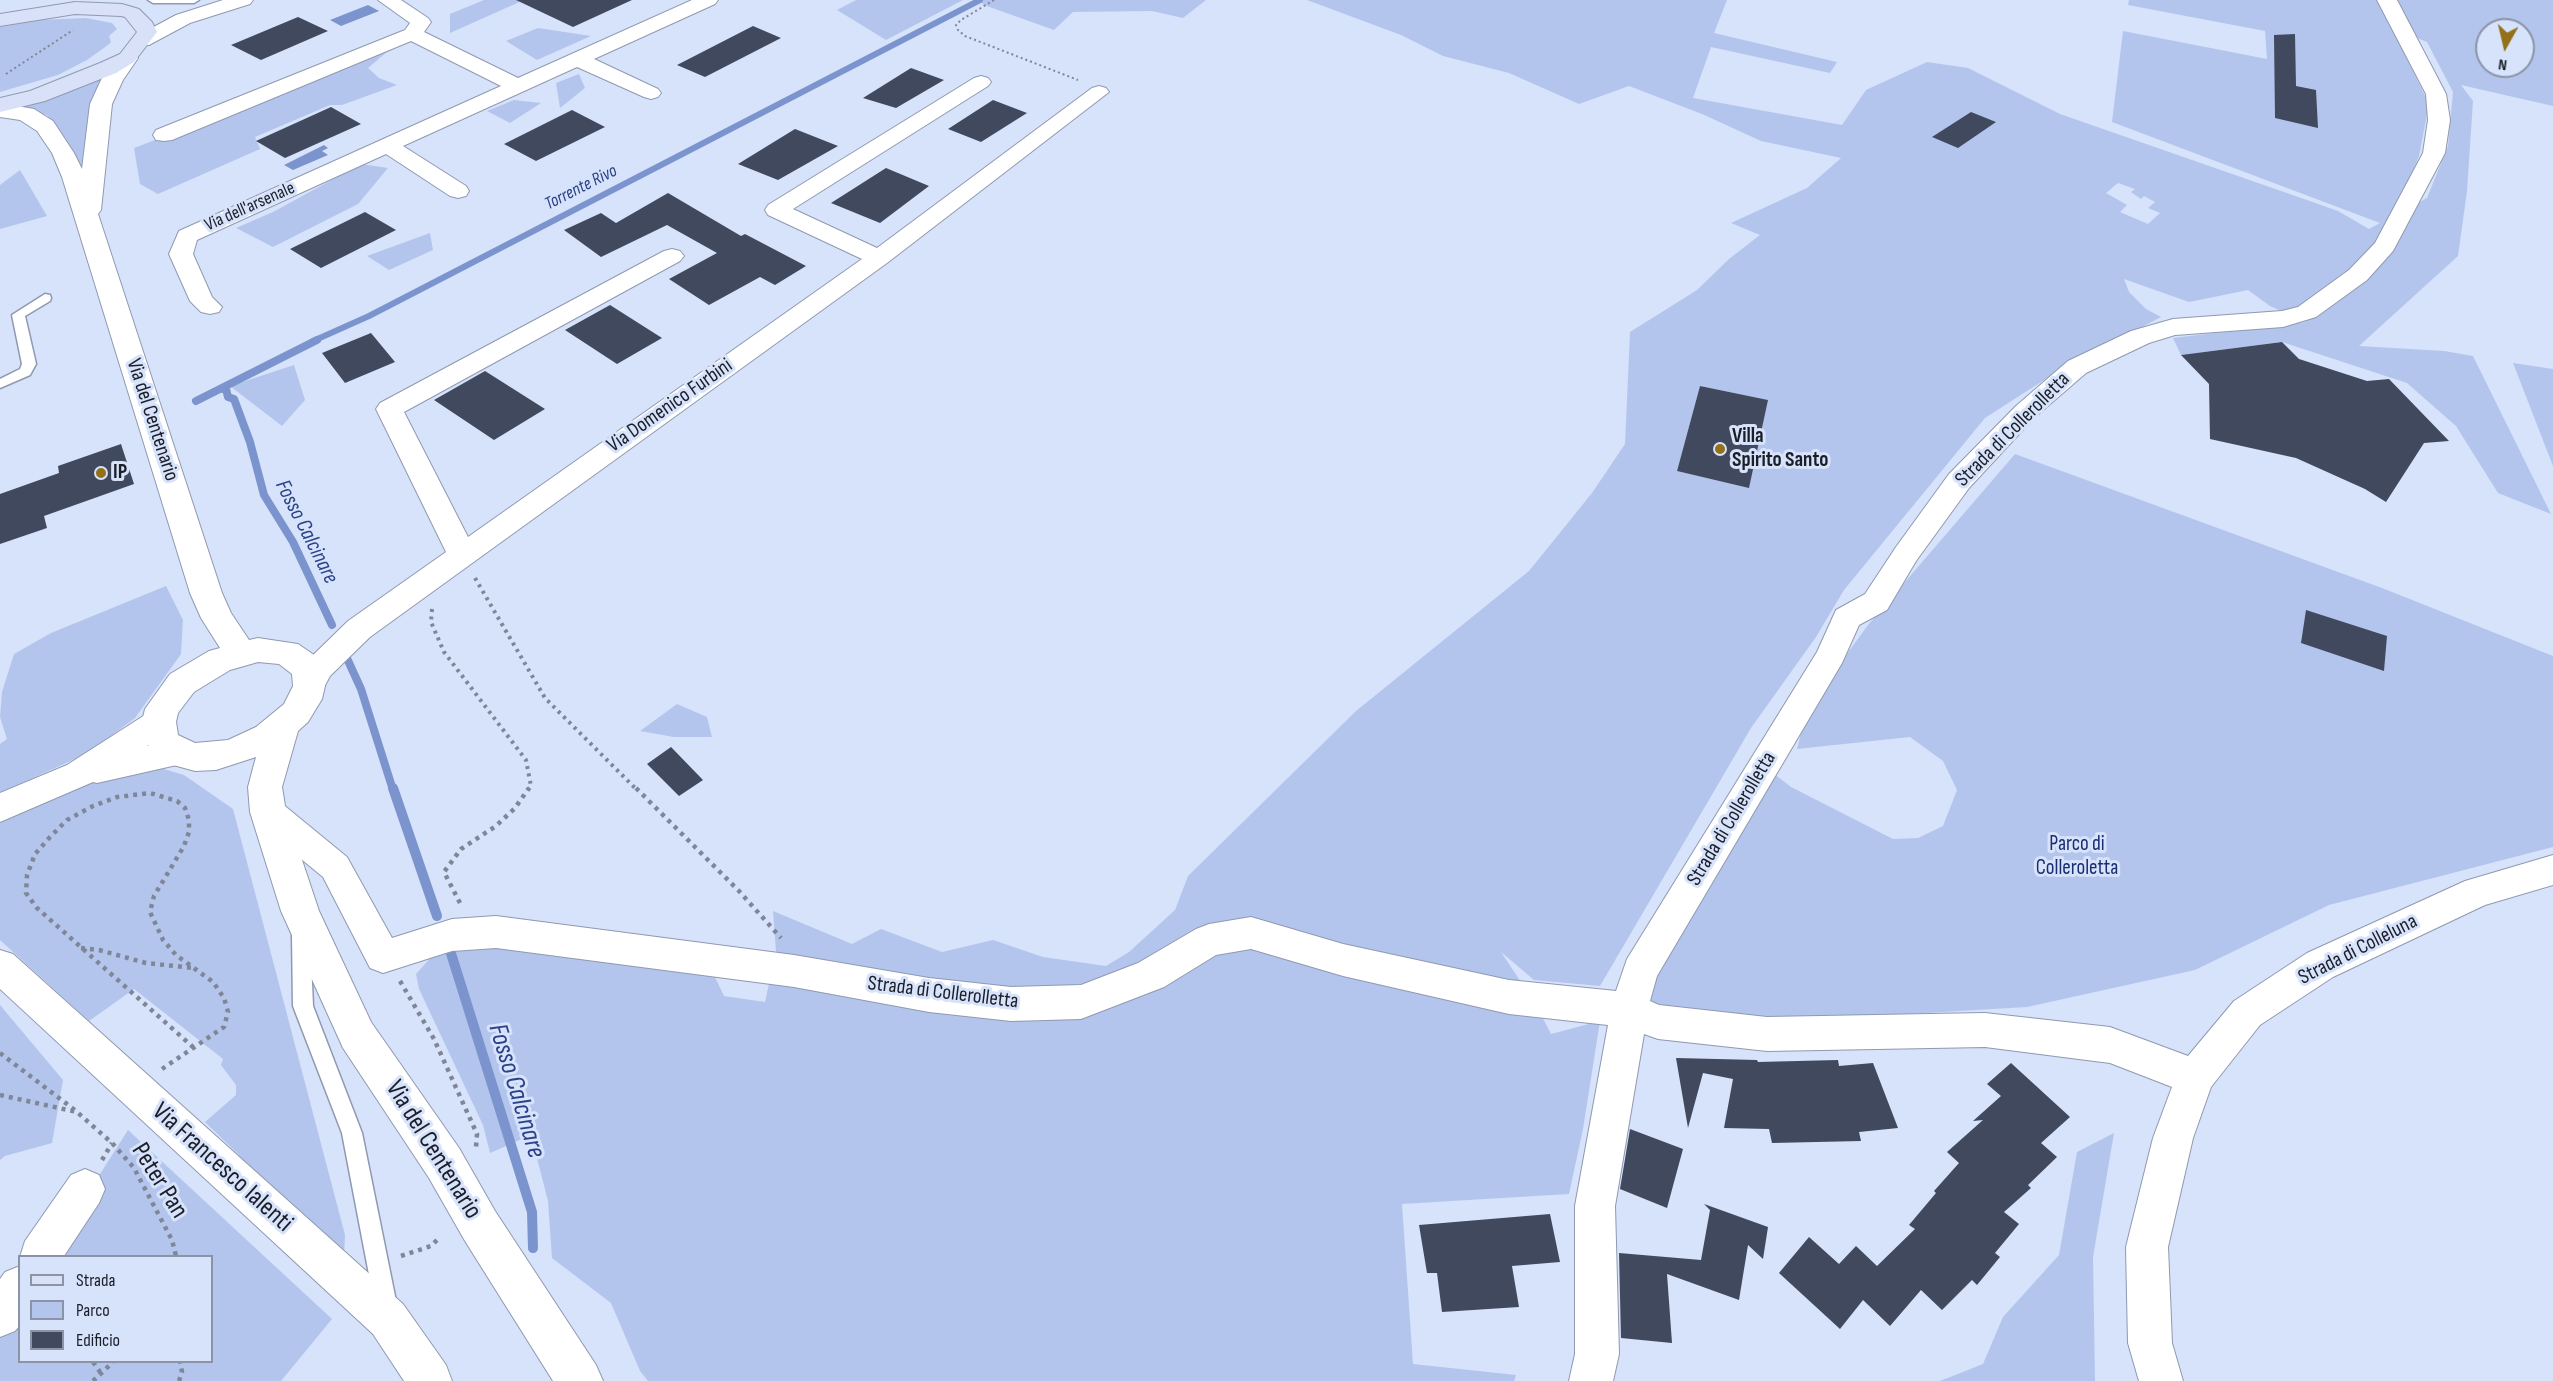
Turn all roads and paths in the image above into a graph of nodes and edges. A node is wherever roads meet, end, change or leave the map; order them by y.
1 (12, 0) edge
2 (84, 0) edge
3 (153, 0) edge
4 (194, 0) edge
5 (243, 0) edge
6 (388, 0) edge
7 (708, 0) edge
8 (994, 0) edge
9 (2386, 0) edge
10 (221, 6) junction
11 (0, 10) edge
12 (0, 20) edge
13 (132, 29) junction
14 (73, 30) dead end
15 (412, 34) junction
16 (578, 59) junction
17 (6, 74) dead end
18 (981, 82) dead end
19 (517, 86) junction
20 (1099, 92) joint
21 (651, 93) dead end
22 (0, 97) edge
23 (0, 105) edge
24 (0, 110) edge
25 (164, 135) dead end
26 (387, 145) junction
27 (458, 192) dead end
28 (88, 221) junction
29 (672, 256) dead end
30 (879, 258) junction
31 (45, 298) dead end
32 (210, 307) dead end
33 (0, 384) edge
34 (462, 554) junction
35 (433, 606) dead end
36 (217, 618) junction
37 (241, 652) junction
38 (303, 672) junction
39 (182, 683) junction
40 (159, 722) junction
41 (282, 727) junction
42 (178, 753) junction
43 (216, 756) junction
44 (79, 774) junction
45 (266, 799) junction
46 (0, 808) edge
47 (2553, 870) edge
48 (300, 911) junction
49 (475, 934) junction
50 (81, 948) junction
51 (383, 957) junction
52 (0, 966) edge
53 (195, 968) junction
54 (794, 971) junction
55 (1629, 1010) junction
56 (193, 1047) junction
57 (0, 1053) edge
58 (2195, 1077) junction
59 (135, 1089) junction
60 (0, 1095) edge
61 (77, 1112) junction
62 (476, 1148) dead end
63 (85, 1190) dead end
64 (439, 1238) dead end
65 (41, 1255) edge
66 (176, 1255) edge
67 (378, 1263) junction
68 (18, 1290) edge
69 (0, 1316) edge
70 (388, 1319) junction
71 (94, 1363) edge
72 (112, 1363) edge
73 (180, 1363) edge
74 (100, 1372) junction
75 (93, 1381) edge
76 (179, 1381) edge
77 (430, 1381) edge
78 (580, 1381) edge
79 (1591, 1381) edge
80 (2161, 1381) edge

1 - 11 main road
2 - 13 main road
3 - 4 lane
5 - 10 street
6 - 15 street
7 - 16 street, Via dell'arsenale
8 - 20 path
9 - 55 street, Strada di Collerolletta
10 - 13 street
10 - 13 street
12 - 13 main road
13 - 22 main road
13 - 23 main road
13 - 28 street
14 - 17 path
15 - 19 street
15 - 25 street
16 - 19 street, Via dell'arsenale
16 - 21 street
18 - 30 street
19 - 26 street, Via dell'arsenale
20 - 30 street, Via Domenico Furbini
24 - 28 street, Via del Centenario
26 - 27 street
26 - 32 street, Via dell'arsenale
28 - 36 street, Via del Centenario
29 - 34 street
30 - 34 street, Via Domenico Furbini
31 - 33 lane
34 - 38 street, Via Domenico Furbini
34 - 54 path
35 - 49 path
36 - 37 street, Via del Centenario
36 - 39 street
37 - 38 street
37 - 39 street
38 - 41 street
39 - 40 street
40 - 42 street
40 - 44 street
41 - 43 street
41 - 45 street
42 - 43 street
42 - 44 street
43 - 45 street
44 - 46 street
45 - 48 street, Via del Centenario
45 - 51 street
47 - 58 street, Strada di Colleluna
48 - 67 lane
48 - 78 street, Via del Centenario
49 - 51 street, Strada di Collerolletta
49 - 54 street, Strada di Collerolletta
50 - 53 path
50 - 53 path
50 - 56 path
51 - 62 path
52 - 59 street, Via Francesco Ialenti
53 - 56 path
54 - 55 street, Strada di Collerolletta
55 - 58 street, Strada di Collerolletta
55 - 79 street, Strada di Collerolletta
56 - 59 path
57 - 61 path
58 - 80 street, Strada di Colleluna
59 - 70 street, Via Francesco Ialenti
60 - 61 path, Peter Pan
61 - 66 path, Peter Pan
63 - 65 street
64 - 67 path
67 - 70 lane
68 - 69 street
70 - 77 street, Via Francesco Ialenti
71 - 74 path
72 - 74 path
73 - 76 path
74 - 75 path

